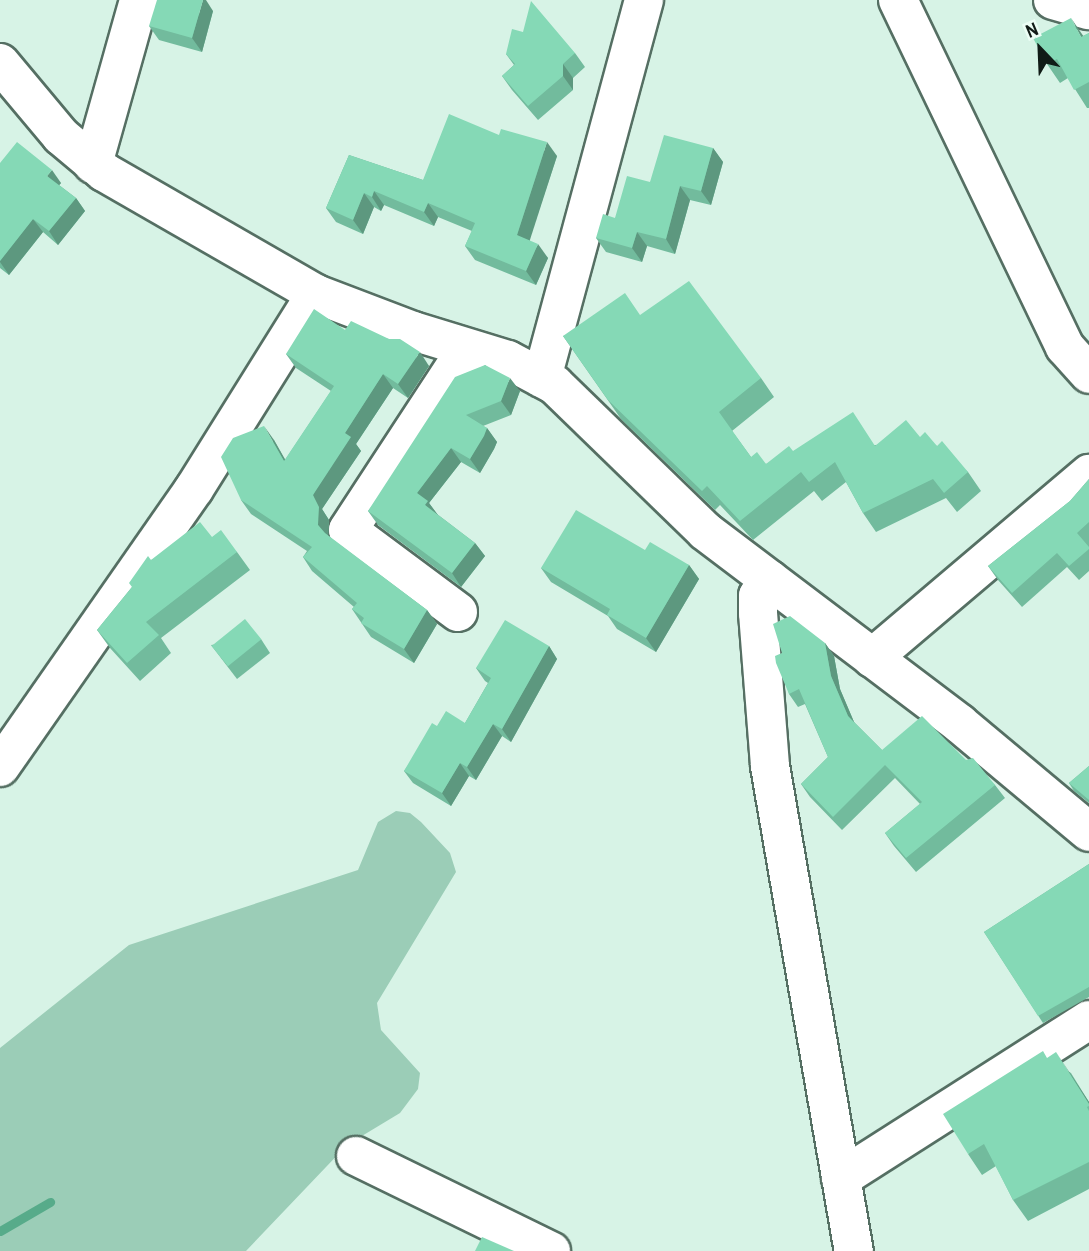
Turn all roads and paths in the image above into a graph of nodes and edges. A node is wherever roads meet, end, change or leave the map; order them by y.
1 (139, 0) edge
2 (644, 0) edge
3 (898, 0) edge
4 (1053, 0) edge
5 (1089, 10) edge
6 (0, 63) edge
7 (93, 164) junction
8 (316, 293) junction
9 (467, 348) junction
10 (1089, 374) edge
11 (542, 377) junction
12 (1089, 474) edge
13 (770, 580) junction
14 (458, 612) dead end
15 (872, 658) junction
16 (0, 767) edge
17 (1089, 832) edge
18 (1089, 1020) edge
19 (356, 1156) dead end
20 (841, 1178) junction
21 (551, 1251) edge
22 (854, 1251) edge

1 - 7 street
2 - 11 street
3 - 10 street
4 - 5 street
6 - 7 street
7 - 8 street
8 - 9 street
8 - 16 street
9 - 11 street
9 - 14 street
11 - 13 street
12 - 15 street
13 - 15 street
13 - 20 street
15 - 17 street
18 - 20 street
19 - 21 street
20 - 22 street

